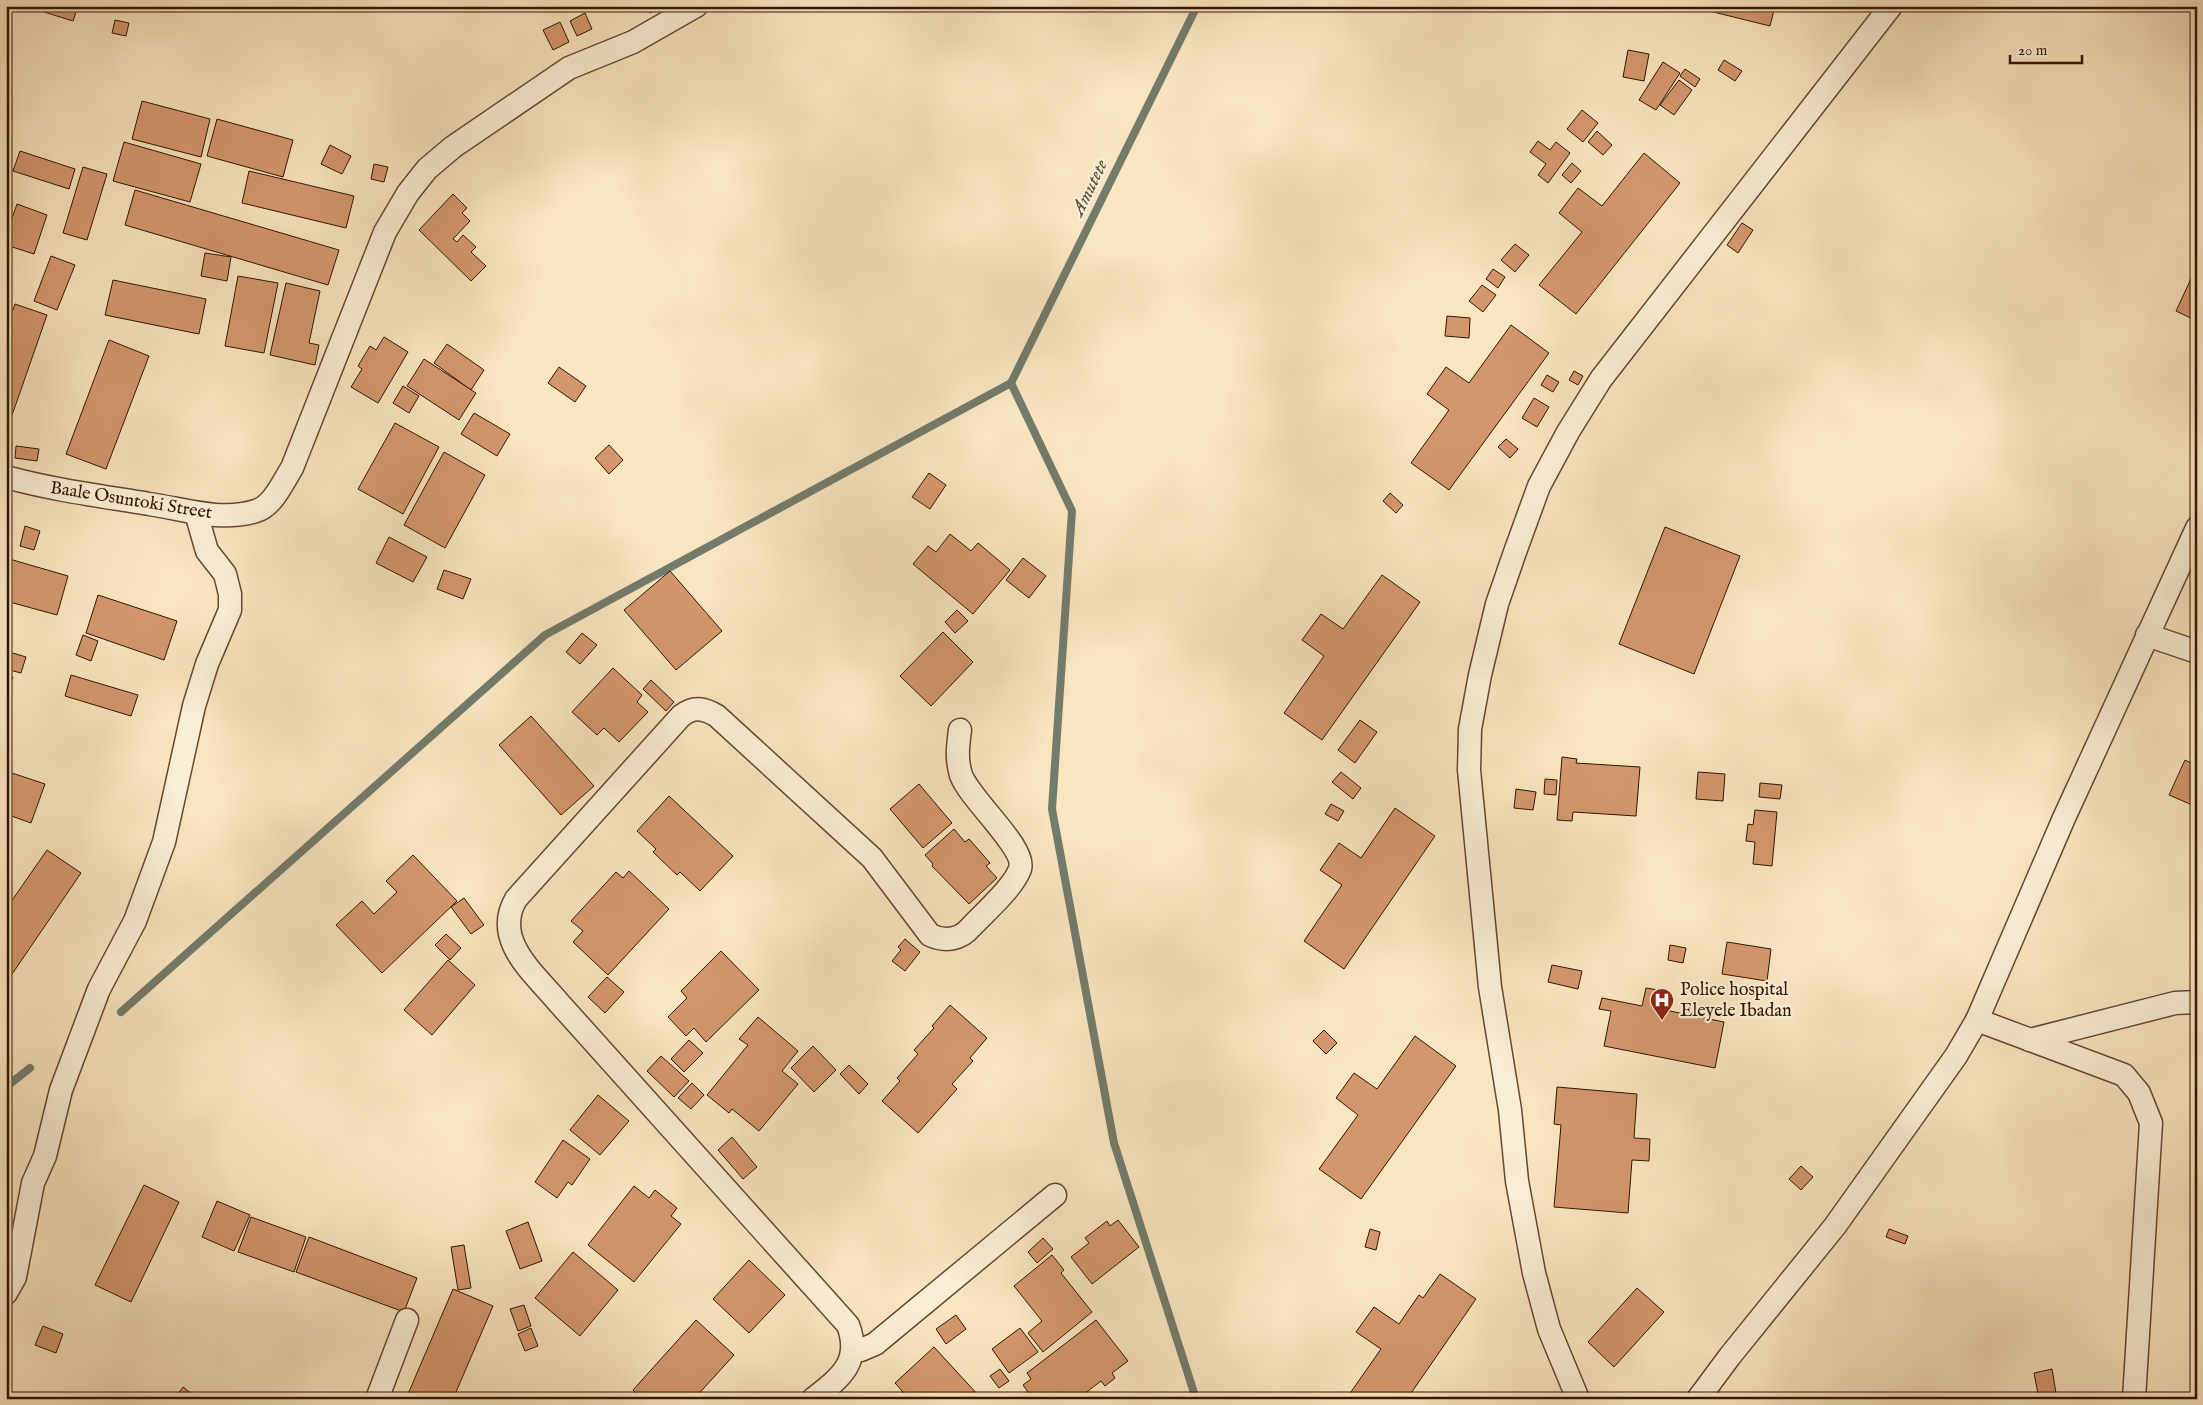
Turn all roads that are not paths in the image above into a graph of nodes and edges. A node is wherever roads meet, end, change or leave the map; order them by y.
1 (696, 6) edge
2 (1891, 6) edge
3 (6, 477) edge
4 (196, 513) junction
5 (2197, 528) edge
6 (2147, 635) junction
7 (2197, 652) edge
8 (960, 730) dead end
9 (2197, 1002) edge
10 (1977, 1020) junction
11 (2030, 1040) junction
12 (1055, 1195) dead end
13 (6, 1293) edge
14 (407, 1320) dead end
15 (853, 1350) junction
16 (377, 1399) edge
17 (813, 1399) edge
18 (1578, 1399) edge
19 (1698, 1399) edge
20 (2134, 1399) edge

1 - 4 street, Baale Osuntoki Street
2 - 18 street
3 - 4 street, Baale Osuntoki Street
4 - 13 street
5 - 6 street
6 - 7 street
6 - 10 street
8 - 15 street
9 - 11 street
10 - 11 street
10 - 19 street
11 - 20 street
12 - 15 street
14 - 16 street
15 - 17 street

